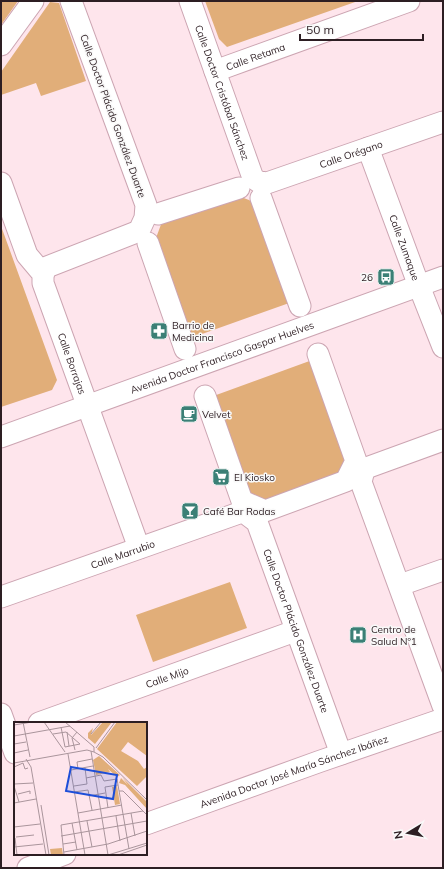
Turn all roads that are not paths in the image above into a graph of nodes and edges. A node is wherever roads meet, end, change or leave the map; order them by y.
1 (33, 1) edge
2 (71, 1) edge
3 (190, 1) edge
4 (409, 1) edge
5 (1, 46) edge
6 (215, 70) junction
7 (443, 122) edge
8 (368, 148) junction
9 (1, 183) edge
10 (239, 188) dead end
11 (260, 190) junction
12 (158, 214) dead end
13 (144, 237) junction
14 (43, 274) junction
15 (443, 277) edge
16 (419, 286) junction
17 (300, 306) dead end
18 (443, 347) edge
19 (185, 349) dead end
20 (318, 354) dead end
21 (205, 396) dead end
22 (88, 405) junction
23 (1, 437) edge
24 (443, 440) edge
25 (356, 474) junction
26 (248, 509) junction
27 (139, 548) junction
28 (443, 570) edge
29 (400, 586) junction
30 (1, 597) edge
31 (295, 631) junction
32 (443, 706) edge
33 (1, 714) edge
34 (443, 719) edge
35 (42, 722) edge
36 (10, 739) edge
37 (341, 754) junction
38 (147, 824) edge
39 (56, 855) edge
40 (28, 868) edge

1 - 5 street
2 - 13 street, Calle Doctor Plácido González Duarte
3 - 6 street, Calle Doctor Cristóbal Sánchez
4 - 6 street, Calle Retama
6 - 11 street, Calle Doctor Cristóbal Sánchez
7 - 8 street, Calle Orégano
8 - 11 street, Calle Orégano
8 - 16 street, Calle Zumaque
9 - 14 street, Calle Borrajas
10 - 12 street
11 - 17 street, Calle Doctor Cristóbal Sánchez
13 - 14 street
13 - 19 street
14 - 22 street, Calle Borrajas
15 - 16 street, Avenida Doctor Francisco Gaspar Huelves
16 - 18 street, Calle Zumaque
16 - 22 street, Avenida Doctor Francisco Gaspar Huelves
20 - 25 street
21 - 26 street, Calle Doctor Plácido González Duarte
22 - 23 street, Avenida Doctor Francisco Gaspar Huelves
22 - 27 street, Calle Borrajas
24 - 25 street
25 - 26 street
25 - 29 street
26 - 27 street, Calle Marrubio
26 - 31 street, Calle Doctor Plácido González Duarte
27 - 30 street, Calle Marrubio
28 - 29 street
29 - 32 street
31 - 35 street, Calle Mijo
31 - 37 street, Calle Doctor Plácido González Duarte
33 - 36 street
34 - 37 street, Avenida Doctor José María Sánchez Ibáñez
37 - 38 street, Avenida Doctor José María Sánchez Ibáñez
39 - 40 street

